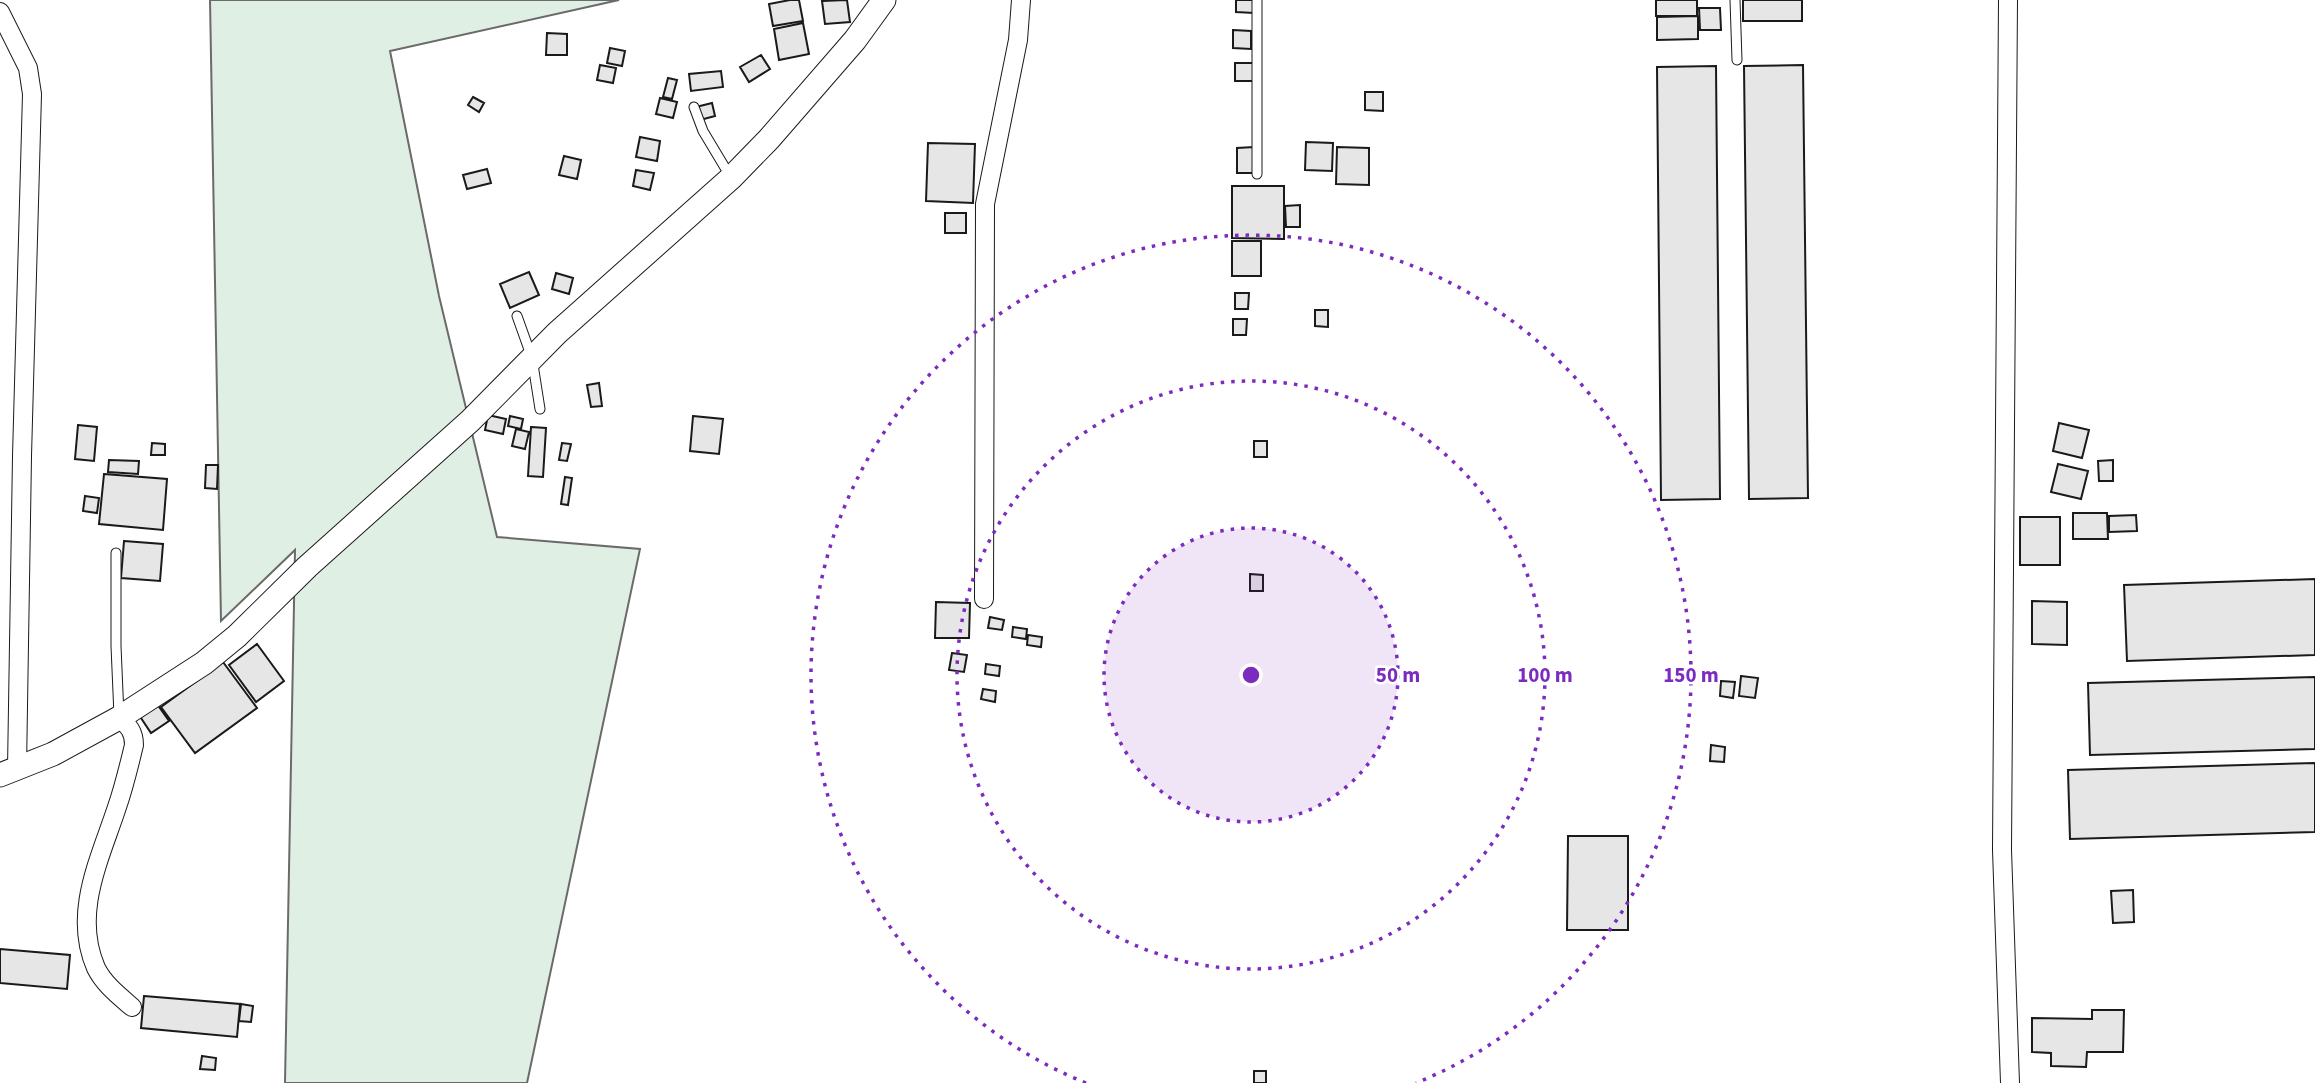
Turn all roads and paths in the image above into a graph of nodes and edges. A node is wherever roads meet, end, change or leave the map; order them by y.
1 (884, 0) edge
2 (1021, 0) edge
3 (1257, 0) edge
4 (1735, 0) edge
5 (2008, 0) edge
6 (0, 12) edge
7 (1737, 60) dead end
8 (694, 107) dead end
9 (1257, 174) dead end
10 (731, 177) junction
11 (517, 316) dead end
12 (532, 358) junction
13 (540, 409) dead end
14 (116, 553) dead end
15 (985, 599) dead end
16 (119, 718) junction
17 (8, 772) edge
18 (132, 1007) dead end
19 (2007, 1079) edge

1 - 10 street
2 - 15 street
3 - 9 lane
4 - 7 lane
5 - 19 street
6 - 17 street
8 - 10 lane
10 - 12 street
11 - 12 lane
12 - 13 lane
12 - 16 street
14 - 16 lane
16 - 17 street
16 - 18 street

